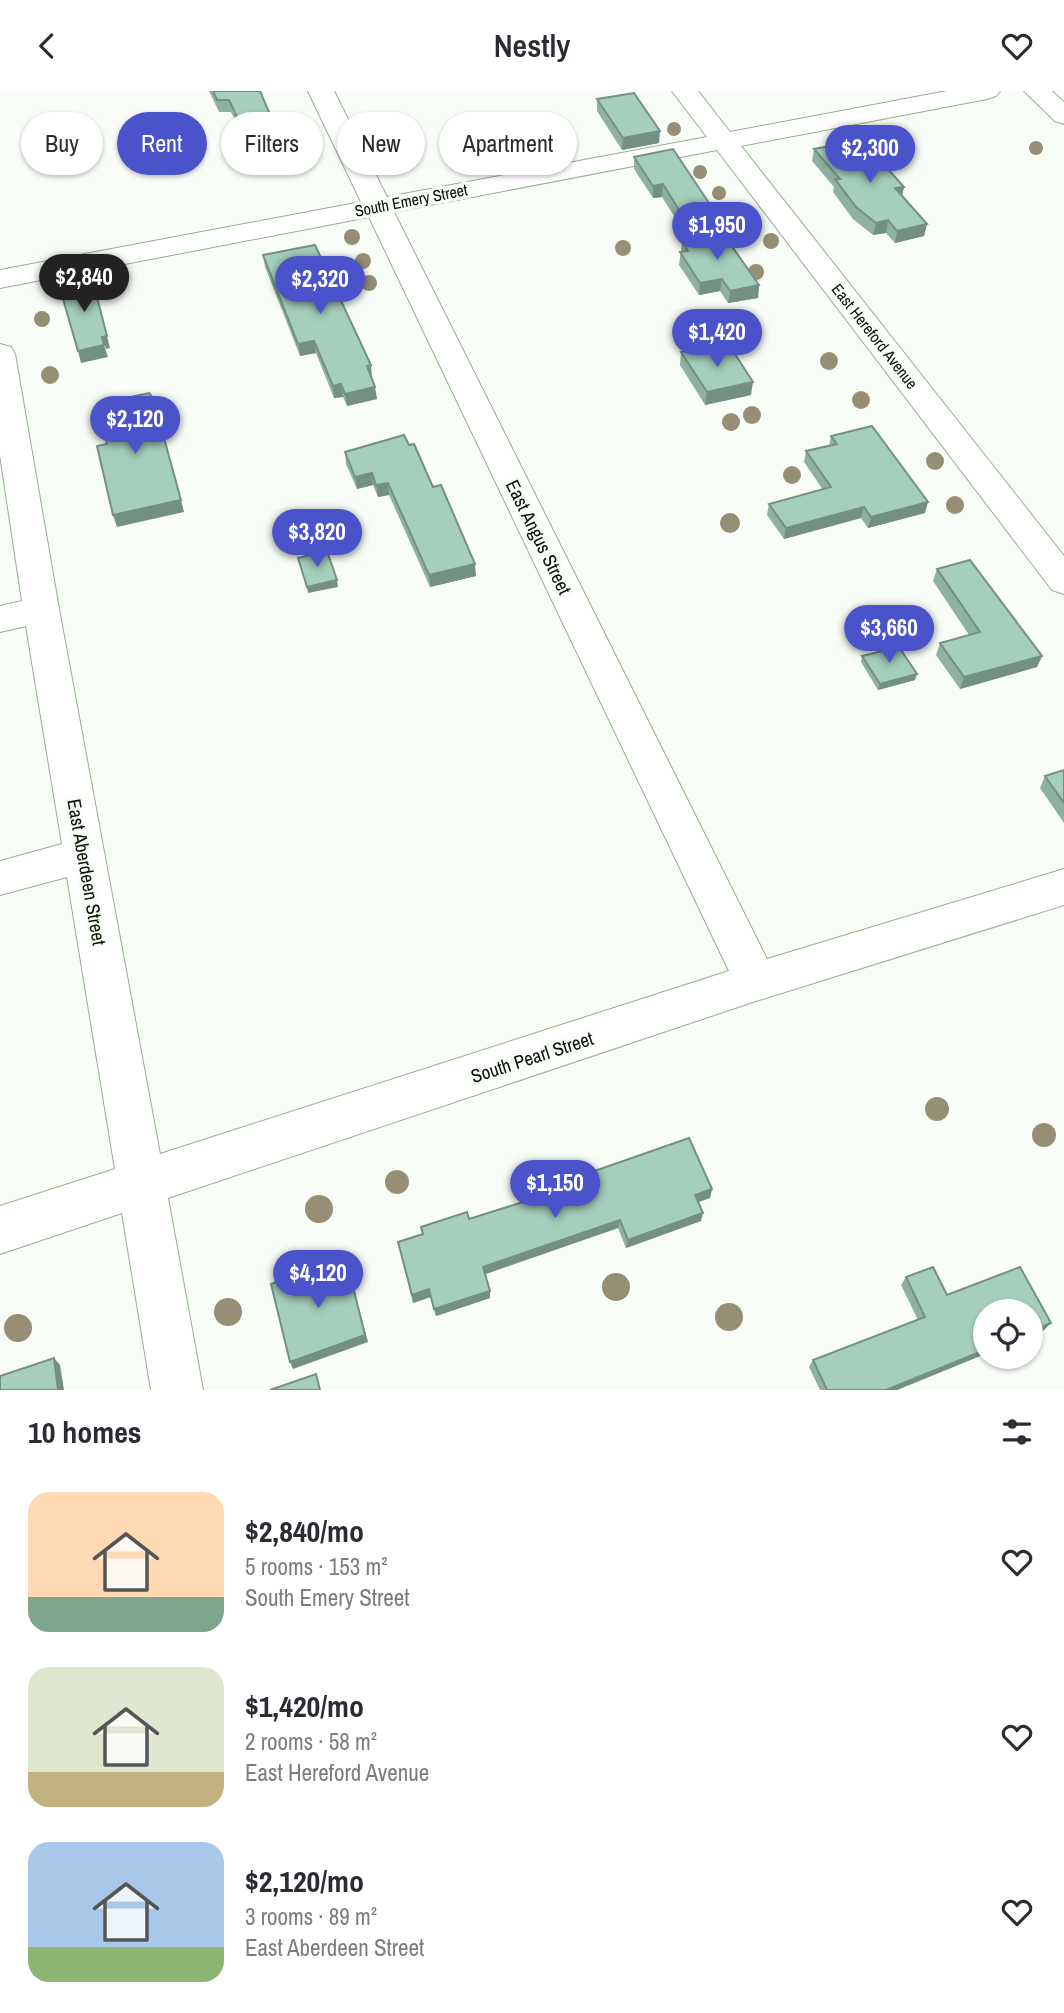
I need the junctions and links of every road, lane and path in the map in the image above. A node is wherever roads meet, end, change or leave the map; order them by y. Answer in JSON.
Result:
{"nodes":[{"id":1,"x":321,"y":91,"type":"edge"},
{"id":2,"x":685,"y":91,"type":"edge"},
{"id":3,"x":987,"y":91,"type":"edge"},
{"id":4,"x":1037,"y":91,"type":"edge"},
{"id":5,"x":1064,"y":116,"type":"edge"},
{"id":6,"x":724,"y":142,"type":"junction"},
{"id":7,"x":377,"y":207,"type":"junction"},
{"id":8,"x":0,"y":279,"type":"edge"},
{"id":9,"x":0,"y":354,"type":"edge"},
{"id":10,"x":1064,"y":581,"type":"edge"},
{"id":11,"x":41,"y":609,"type":"junction"},
{"id":12,"x":0,"y":619,"type":"edge"},
{"id":13,"x":84,"y":855,"type":"junction"},
{"id":14,"x":0,"y":878,"type":"edge"},
{"id":15,"x":1064,"y":887,"type":"edge"},
{"id":16,"x":757,"y":982,"type":"junction"},
{"id":17,"x":142,"y":1183,"type":"junction"},
{"id":18,"x":0,"y":1230,"type":"edge"},
{"id":19,"x":177,"y":1390,"type":"edge"}],
"edges":[{"from":1,"to":7,"type":"street","name":"East Angus Street"},
{"from":2,"to":6,"type":"street","name":"East Hereford Avenue"},
{"from":3,"to":6,"type":"street","name":"South Emery Street"},
{"from":4,"to":5,"type":"street"},
{"from":6,"to":7,"type":"street","name":"South Emery Street"},
{"from":6,"to":10,"type":"street","name":"East Hereford Avenue"},
{"from":7,"to":8,"type":"street","name":"South Emery Street"},
{"from":7,"to":16,"type":"street","name":"East Angus Street"},
{"from":9,"to":11,"type":"street","name":"East Aberdeen Street"},
{"from":11,"to":12,"type":"street"},
{"from":11,"to":13,"type":"street","name":"East Aberdeen Street"},
{"from":13,"to":14,"type":"street"},
{"from":13,"to":17,"type":"street","name":"East Aberdeen Street"},
{"from":15,"to":16,"type":"street","name":"South Pearl Street"},
{"from":16,"to":17,"type":"street","name":"South Pearl Street"},
{"from":17,"to":18,"type":"street","name":"South Pearl Street"},
{"from":17,"to":19,"type":"street","name":"East Aberdeen Street"}]}
